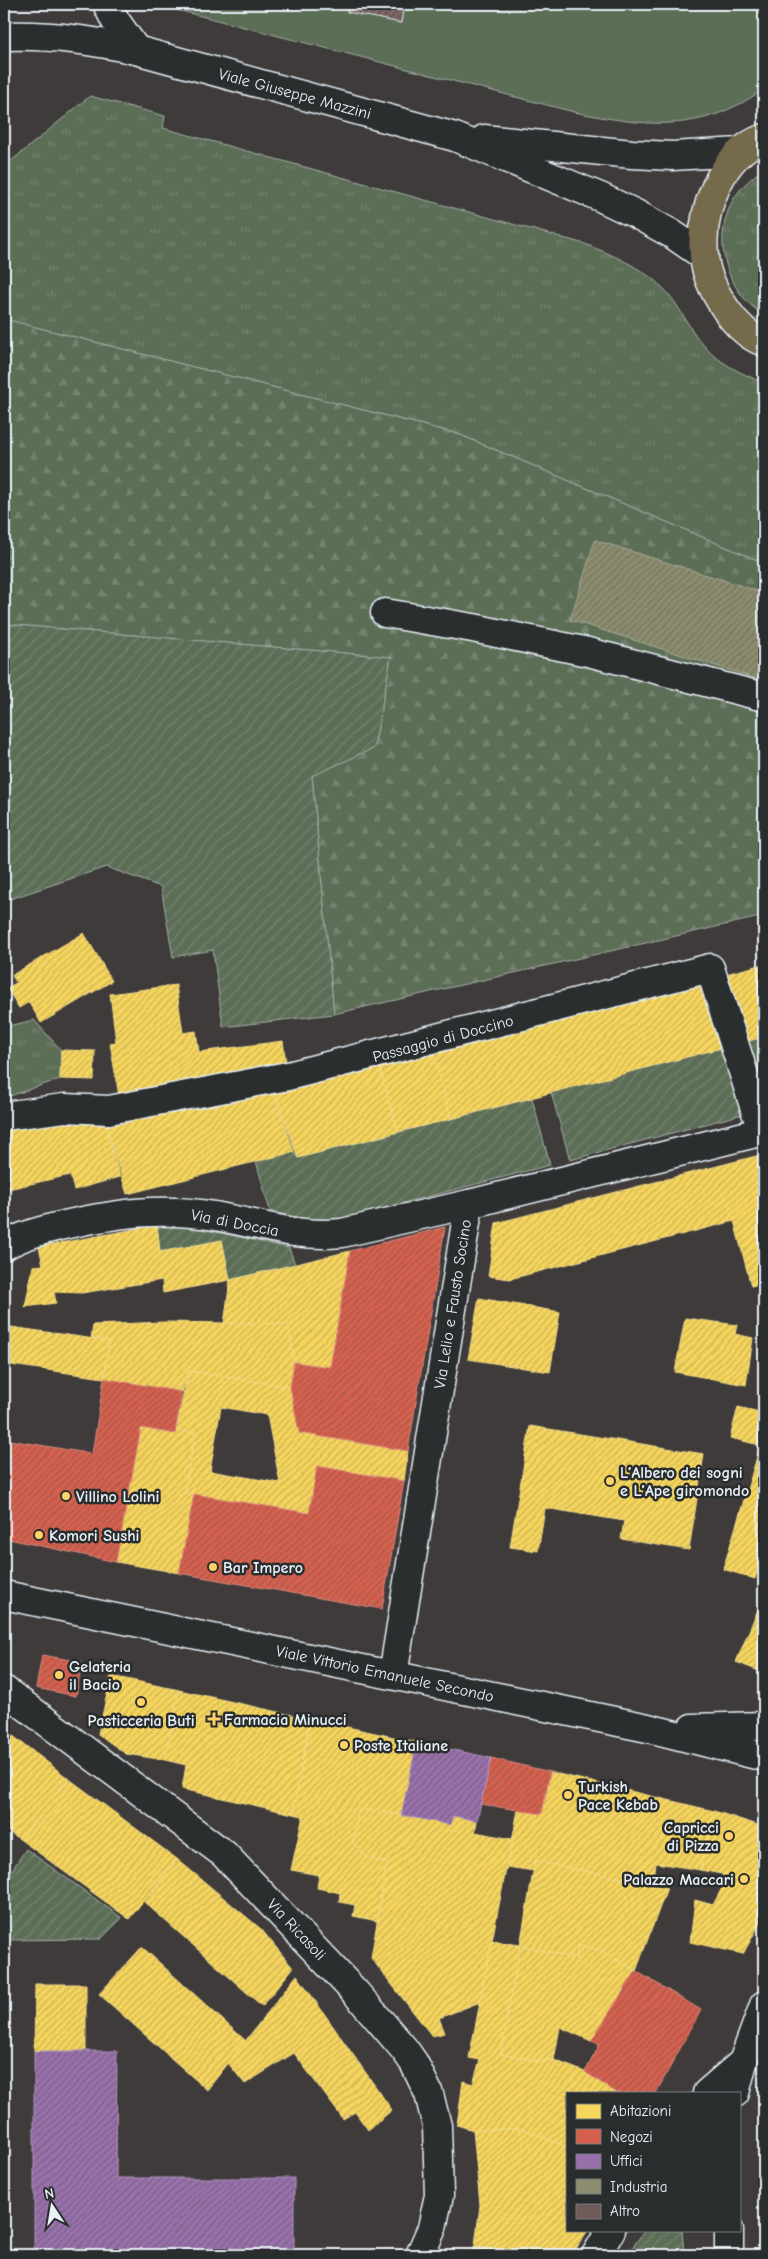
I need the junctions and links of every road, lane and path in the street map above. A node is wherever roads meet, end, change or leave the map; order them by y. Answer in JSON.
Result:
{"nodes":[{"id":1,"x":107,"y":4,"type":"edge"},
{"id":2,"x":4,"y":36,"type":"edge"},
{"id":3,"x":136,"y":50,"type":"junction"},
{"id":4,"x":454,"y":137,"type":"junction"},
{"id":5,"x":764,"y":138,"type":"edge"},
{"id":6,"x":740,"y":152,"type":"junction"},
{"id":7,"x":704,"y":256,"type":"junction"},
{"id":8,"x":764,"y":342,"type":"edge"},
{"id":9,"x":384,"y":612,"type":"dead end"},
{"id":10,"x":764,"y":698,"type":"edge"},
{"id":11,"x":4,"y":1116,"type":"edge"},
{"id":12,"x":763,"y":1131,"type":"edge"},
{"id":13,"x":469,"y":1204,"type":"junction"},
{"id":14,"x":4,"y":1246,"type":"edge"},
{"id":15,"x":4,"y":1595,"type":"edge"},
{"id":16,"x":393,"y":1675,"type":"junction"},
{"id":17,"x":4,"y":1690,"type":"edge"},
{"id":18,"x":764,"y":1726,"type":"edge"},
{"id":19,"x":648,"y":1728,"type":"junction"},
{"id":20,"x":764,"y":1757,"type":"edge"},
{"id":21,"x":764,"y":2005,"type":"edge"},
{"id":22,"x":743,"y":2062,"type":"junction"},
{"id":23,"x":708,"y":2092,"type":"edge"},
{"id":24,"x":735,"y":2092,"type":"edge"},
{"id":25,"x":610,"y":2232,"type":"edge"},
{"id":26,"x":729,"y":2232,"type":"edge"},
{"id":27,"x":420,"y":2255,"type":"edge"},
{"id":28,"x":596,"y":2255,"type":"edge"},
{"id":29,"x":729,"y":2255,"type":"edge"}],
"edges":[{"from":1,"to":3,"type":"street"},
{"from":2,"to":3,"type":"street","name":"Viale Giuseppe Mazzini"},
{"from":3,"to":4,"type":"street","name":"Viale Giuseppe Mazzini"},
{"from":4,"to":6,"type":"street","name":"Viale Giuseppe Mazzini"},
{"from":4,"to":7,"type":"street","name":"Viale Giuseppe Mazzini"},
{"from":5,"to":6,"type":"main road","name":"Viale Giuseppe Mazzini"},
{"from":6,"to":7,"type":"main road","name":"Viale Giuseppe Mazzini"},
{"from":7,"to":8,"type":"main road","name":"Viale Giuseppe Mazzini"},
{"from":9,"to":10,"type":"street"},
{"from":11,"to":12,"type":"street","name":"Passaggio di Doccino"},
{"from":12,"to":13,"type":"street","name":"Via Lelio e Fausto Socino"},
{"from":13,"to":14,"type":"street","name":"Via di Doccia"},
{"from":13,"to":16,"type":"street","name":"Via Lelio e Fausto Socino"},
{"from":15,"to":16,"type":"street","name":"Viale Vittorio Emanuele Secondo"},
{"from":16,"to":19,"type":"street","name":"Viale Vittorio Emanuele Secondo"},
{"from":17,"to":27,"type":"street","name":"Via Ricasoli"},
{"from":18,"to":19,"type":"street"},
{"from":19,"to":20,"type":"street","name":"Viale Vittorio Emanuele Secondo"},
{"from":21,"to":22,"type":"street"},
{"from":22,"to":23,"type":"street"},
{"from":22,"to":24,"type":"street"},
{"from":25,"to":28,"type":"street"},
{"from":26,"to":29,"type":"street"}]}
